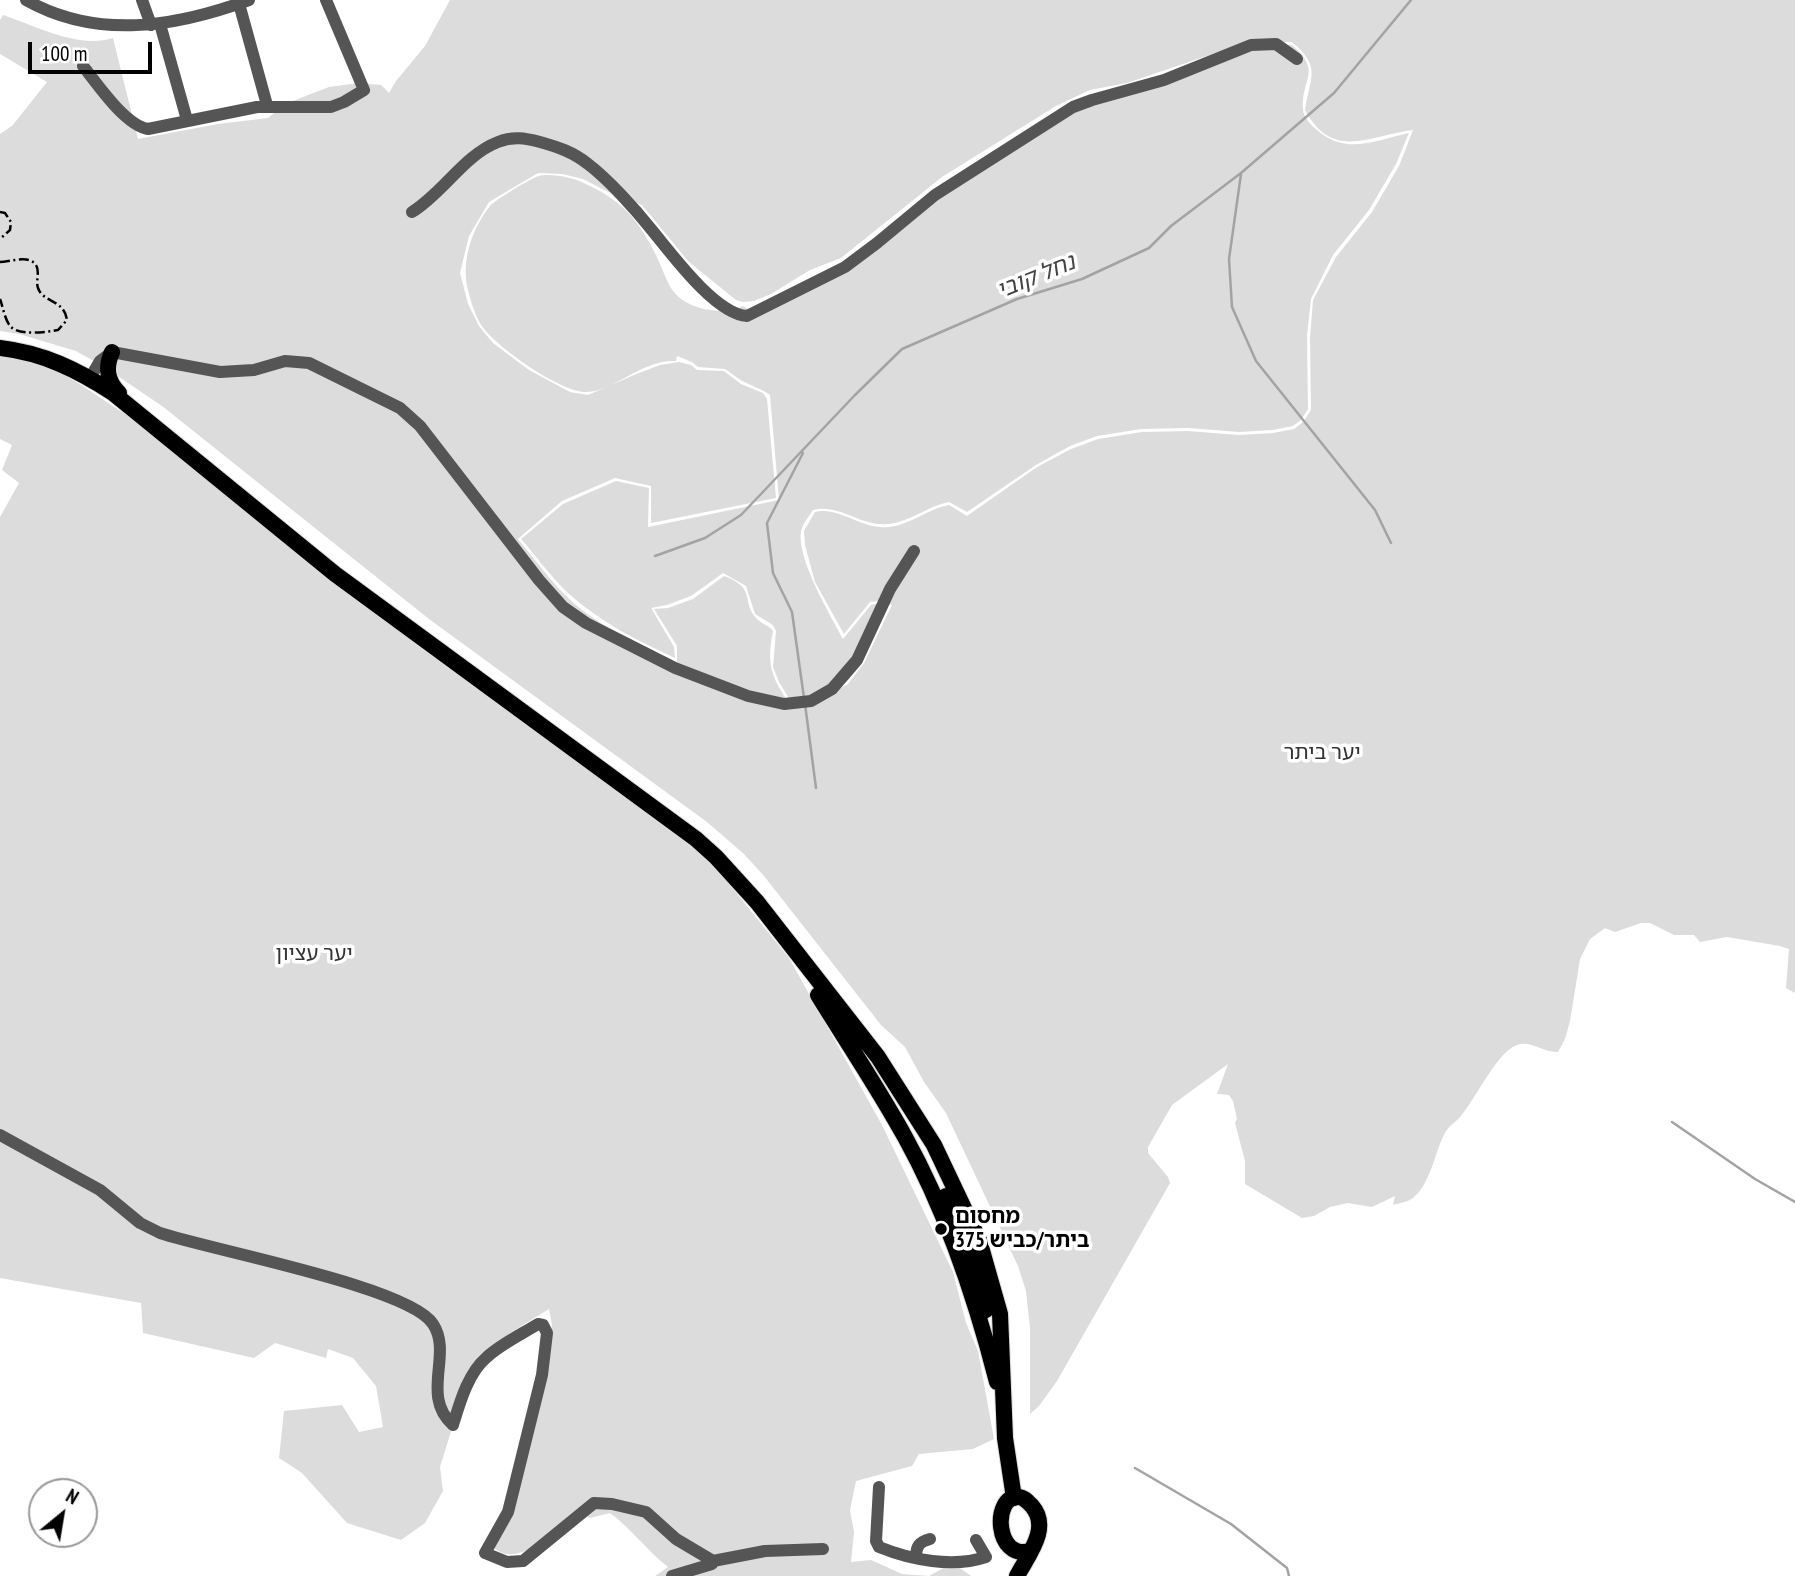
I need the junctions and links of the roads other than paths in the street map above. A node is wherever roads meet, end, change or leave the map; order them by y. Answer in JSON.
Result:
{"nodes":[{"id":1,"x":26,"y":0,"type":"edge"},
{"id":2,"x":142,"y":0,"type":"edge"},
{"id":3,"x":326,"y":0,"type":"edge"},
{"id":4,"x":242,"y":1,"type":"edge"},
{"id":5,"x":156,"y":25,"type":"junction"},
{"id":6,"x":1297,"y":59,"type":"dead end"},
{"id":7,"x":83,"y":66,"type":"dead end"},
{"id":8,"x":267,"y":106,"type":"junction"},
{"id":9,"x":187,"y":120,"type":"junction"},
{"id":10,"x":412,"y":212,"type":"dead end"},
{"id":11,"x":0,"y":348,"type":"edge"},
{"id":12,"x":112,"y":352,"type":"junction"},
{"id":13,"x":90,"y":378,"type":"junction"},
{"id":14,"x":135,"y":410,"type":"junction"},
{"id":15,"x":914,"y":551,"type":"dead end"},
{"id":16,"x":779,"y":930,"type":"junction"},
{"id":17,"x":0,"y":1135,"type":"edge"},
{"id":18,"x":1004,"y":1411,"type":"junction"},
{"id":19,"x":879,"y":1487,"type":"dead end"},
{"id":20,"x":1014,"y":1498,"type":"junction"},
{"id":21,"x":930,"y":1539,"type":"dead end"},
{"id":22,"x":976,"y":1540,"type":"dead end"},
{"id":23,"x":1010,"y":1548,"type":"junction"},
{"id":24,"x":823,"y":1549,"type":"dead end"},
{"id":25,"x":1030,"y":1551,"type":"junction"},
{"id":26,"x":916,"y":1558,"type":"junction"},
{"id":27,"x":713,"y":1562,"type":"junction"},
{"id":28,"x":672,"y":1576,"type":"edge"},
{"id":29,"x":1017,"y":1576,"type":"edge"}],
"edges":[{"from":1,"to":5,"type":"street"},
{"from":2,"to":5,"type":"street"},
{"from":3,"to":8,"type":"street"},
{"from":4,"to":5,"type":"street"},
{"from":4,"to":8,"type":"street"},
{"from":5,"to":9,"type":"street"},
{"from":6,"to":10,"type":"street"},
{"from":7,"to":9,"type":"street"},
{"from":8,"to":9,"type":"street"},
{"from":11,"to":13,"type":"main road"},
{"from":12,"to":13,"type":"street"},
{"from":12,"to":14,"type":"main road"},
{"from":12,"to":15,"type":"street"},
{"from":13,"to":14,"type":"main road"},
{"from":14,"to":16,"type":"main road"},
{"from":16,"to":18,"type":"main road"},
{"from":16,"to":18,"type":"main road"},
{"from":17,"to":27,"type":"street"},
{"from":18,"to":20,"type":"main road"},
{"from":19,"to":26,"type":"street"},
{"from":20,"to":23,"type":"main road"},
{"from":20,"to":25,"type":"main road"},
{"from":21,"to":26,"type":"street"},
{"from":22,"to":26,"type":"street"},
{"from":23,"to":25,"type":"main road"},
{"from":23,"to":29,"type":"main road"},
{"from":24,"to":27,"type":"street"},
{"from":25,"to":29,"type":"main road"},
{"from":27,"to":28,"type":"street"}]}
